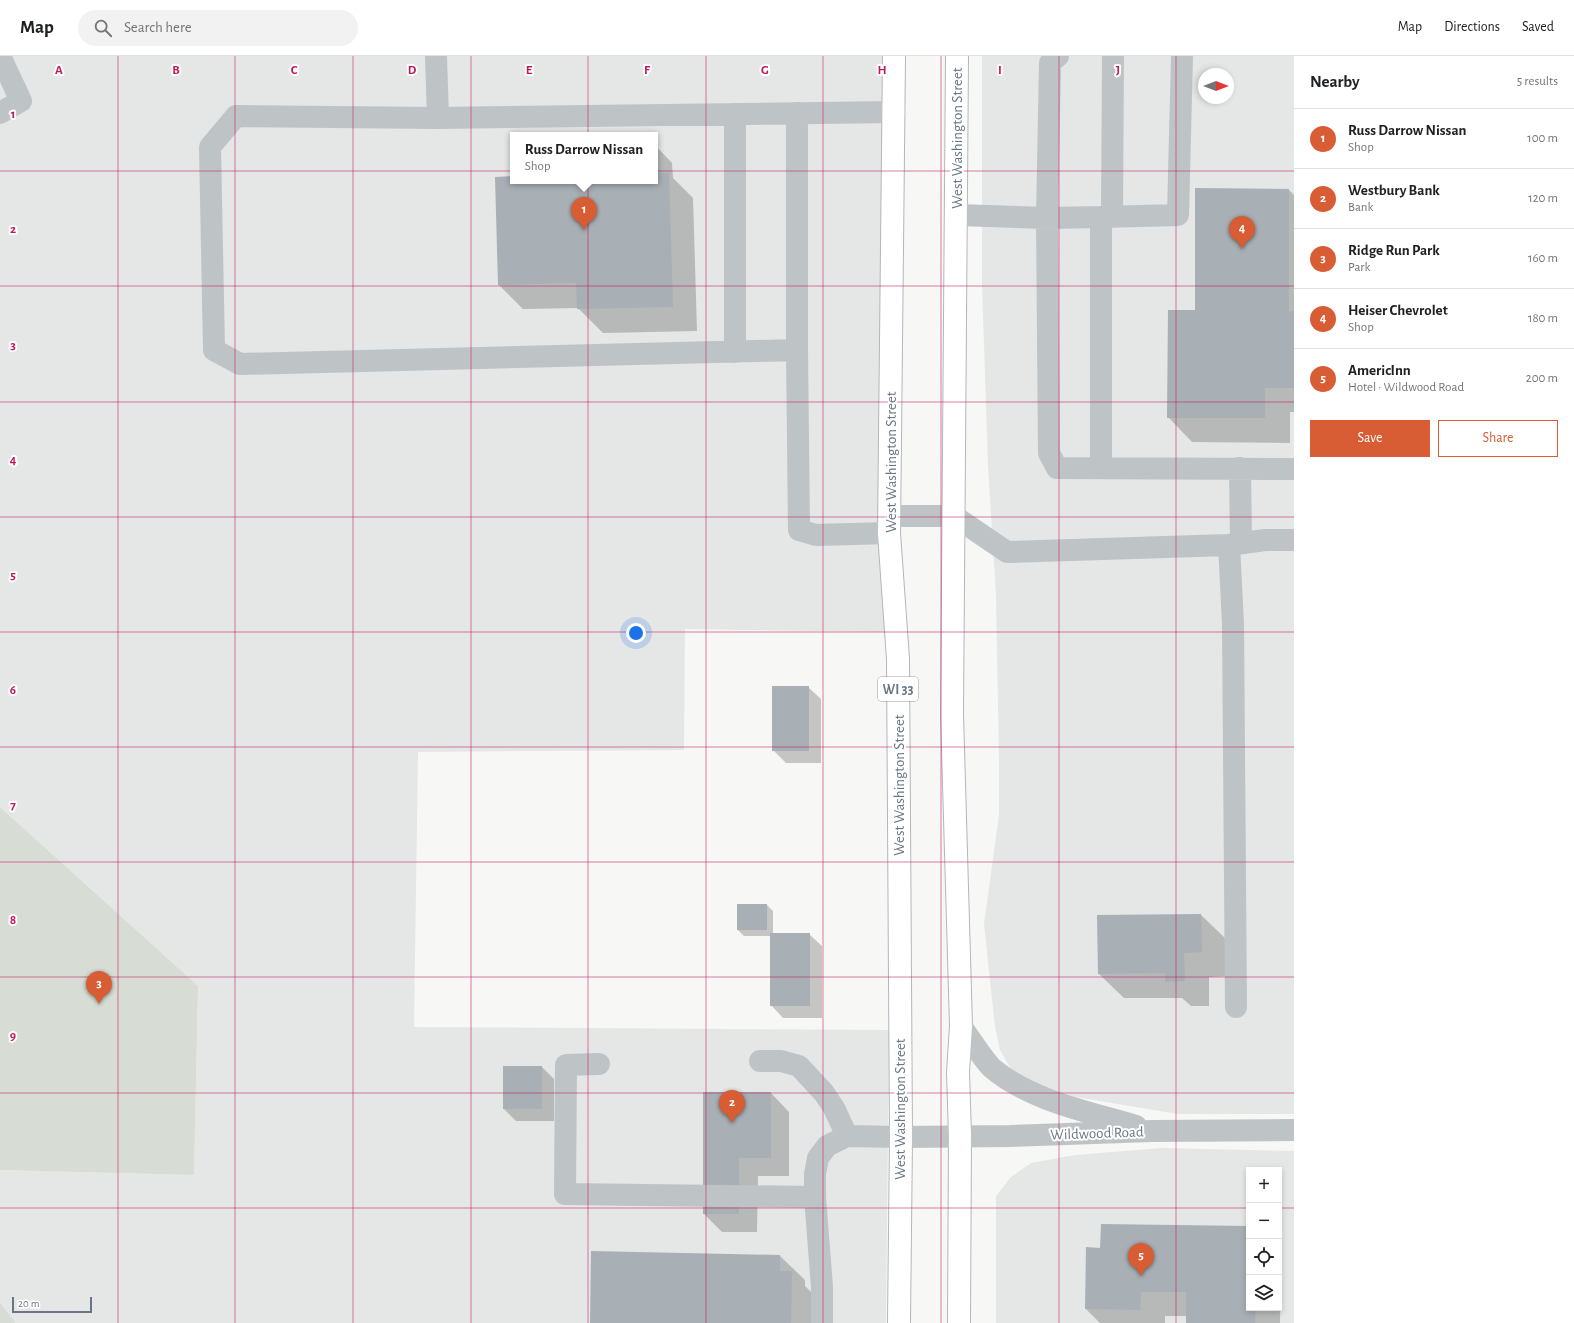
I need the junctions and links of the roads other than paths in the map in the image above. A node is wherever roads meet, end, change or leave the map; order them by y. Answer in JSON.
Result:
{"nodes":[{"id":1,"x":0,"y":56,"type":"edge"},
{"id":2,"x":436,"y":56,"type":"edge"},
{"id":3,"x":894,"y":56,"type":"edge"},
{"id":4,"x":957,"y":56,"type":"edge"},
{"id":5,"x":1058,"y":56,"type":"edge"},
{"id":6,"x":1113,"y":56,"type":"edge"},
{"id":7,"x":1182,"y":56,"type":"edge"},
{"id":8,"x":894,"y":112,"type":"junction"},
{"id":9,"x":0,"y":113,"type":"edge"},
{"id":10,"x":797,"y":113,"type":"junction"},
{"id":11,"x":735,"y":114,"type":"junction"},
{"id":12,"x":438,"y":118,"type":"junction"},
{"id":13,"x":957,"y":215,"type":"junction"},
{"id":14,"x":1106,"y":217,"type":"junction"},
{"id":15,"x":1047,"y":218,"type":"junction"},
{"id":16,"x":797,"y":350,"type":"junction"},
{"id":17,"x":735,"y":352,"type":"junction"},
{"id":18,"x":1101,"y":468,"type":"junction"},
{"id":19,"x":1240,"y":468,"type":"junction"},
{"id":20,"x":1294,"y":469,"type":"edge"},
{"id":21,"x":954,"y":516,"type":"junction"},
{"id":22,"x":890,"y":524,"type":"junction"},
{"id":23,"x":1294,"y":540,"type":"edge"},
{"id":24,"x":1234,"y":544,"type":"junction"},
{"id":25,"x":1236,"y":1007,"type":"dead end"},
{"id":26,"x":961,"y":1026,"type":"junction"},
{"id":27,"x":760,"y":1061,"type":"dead end"},
{"id":28,"x":599,"y":1064,"type":"dead end"},
{"id":29,"x":1294,"y":1130,"type":"edge"},
{"id":30,"x":1152,"y":1131,"type":"junction"},
{"id":31,"x":847,"y":1136,"type":"junction"},
{"id":32,"x":960,"y":1136,"type":"junction"},
{"id":33,"x":901,"y":1137,"type":"junction"},
{"id":34,"x":815,"y":1197,"type":"junction"},
{"id":35,"x":822,"y":1323,"type":"edge"},
{"id":36,"x":899,"y":1323,"type":"edge"},
{"id":37,"x":959,"y":1323,"type":"edge"}],
"edges":[{"from":1,"to":9,"type":"street"},
{"from":2,"to":12,"type":"street"},
{"from":3,"to":8,"type":"main road","name":"West Washington Street","number":"WI 33"},
{"from":4,"to":13,"type":"main road","name":"West Washington Street"},
{"from":5,"to":15,"type":"street"},
{"from":6,"to":14,"type":"street"},
{"from":7,"to":14,"type":"street"},
{"from":8,"to":10,"type":"street"},
{"from":8,"to":22,"type":"main road","name":"West Washington Street","number":"WI 33"},
{"from":10,"to":11,"type":"street"},
{"from":10,"to":16,"type":"street"},
{"from":11,"to":12,"type":"street"},
{"from":11,"to":17,"type":"street"},
{"from":12,"to":17,"type":"street"},
{"from":13,"to":15,"type":"street"},
{"from":13,"to":21,"type":"main road","name":"West Washington Street"},
{"from":14,"to":15,"type":"street"},
{"from":14,"to":18,"type":"street"},
{"from":15,"to":18,"type":"street"},
{"from":16,"to":17,"type":"street"},
{"from":16,"to":22,"type":"street"},
{"from":18,"to":19,"type":"street"},
{"from":19,"to":20,"type":"street"},
{"from":19,"to":24,"type":"street"},
{"from":21,"to":22,"type":"street"},
{"from":21,"to":24,"type":"street"},
{"from":21,"to":26,"type":"main road","name":"West Washington Street"},
{"from":22,"to":33,"type":"main road","name":"West Washington Street","number":"WI 33"},
{"from":23,"to":24,"type":"street"},
{"from":24,"to":25,"type":"street"},
{"from":26,"to":30,"type":"street"},
{"from":26,"to":32,"type":"main road","name":"West Washington Street"},
{"from":27,"to":31,"type":"street"},
{"from":28,"to":34,"type":"street"},
{"from":29,"to":30,"type":"street","name":"Wildwood Road"},
{"from":30,"to":32,"type":"street","name":"Wildwood Road"},
{"from":31,"to":33,"type":"street","name":"Wildwood Road"},
{"from":31,"to":34,"type":"street"},
{"from":32,"to":33,"type":"street","name":"Wildwood Road"},
{"from":32,"to":37,"type":"main road","name":"West Washington Street"},
{"from":33,"to":36,"type":"main road","name":"West Washington Street","number":"WI 33"},
{"from":34,"to":35,"type":"street"}]}
